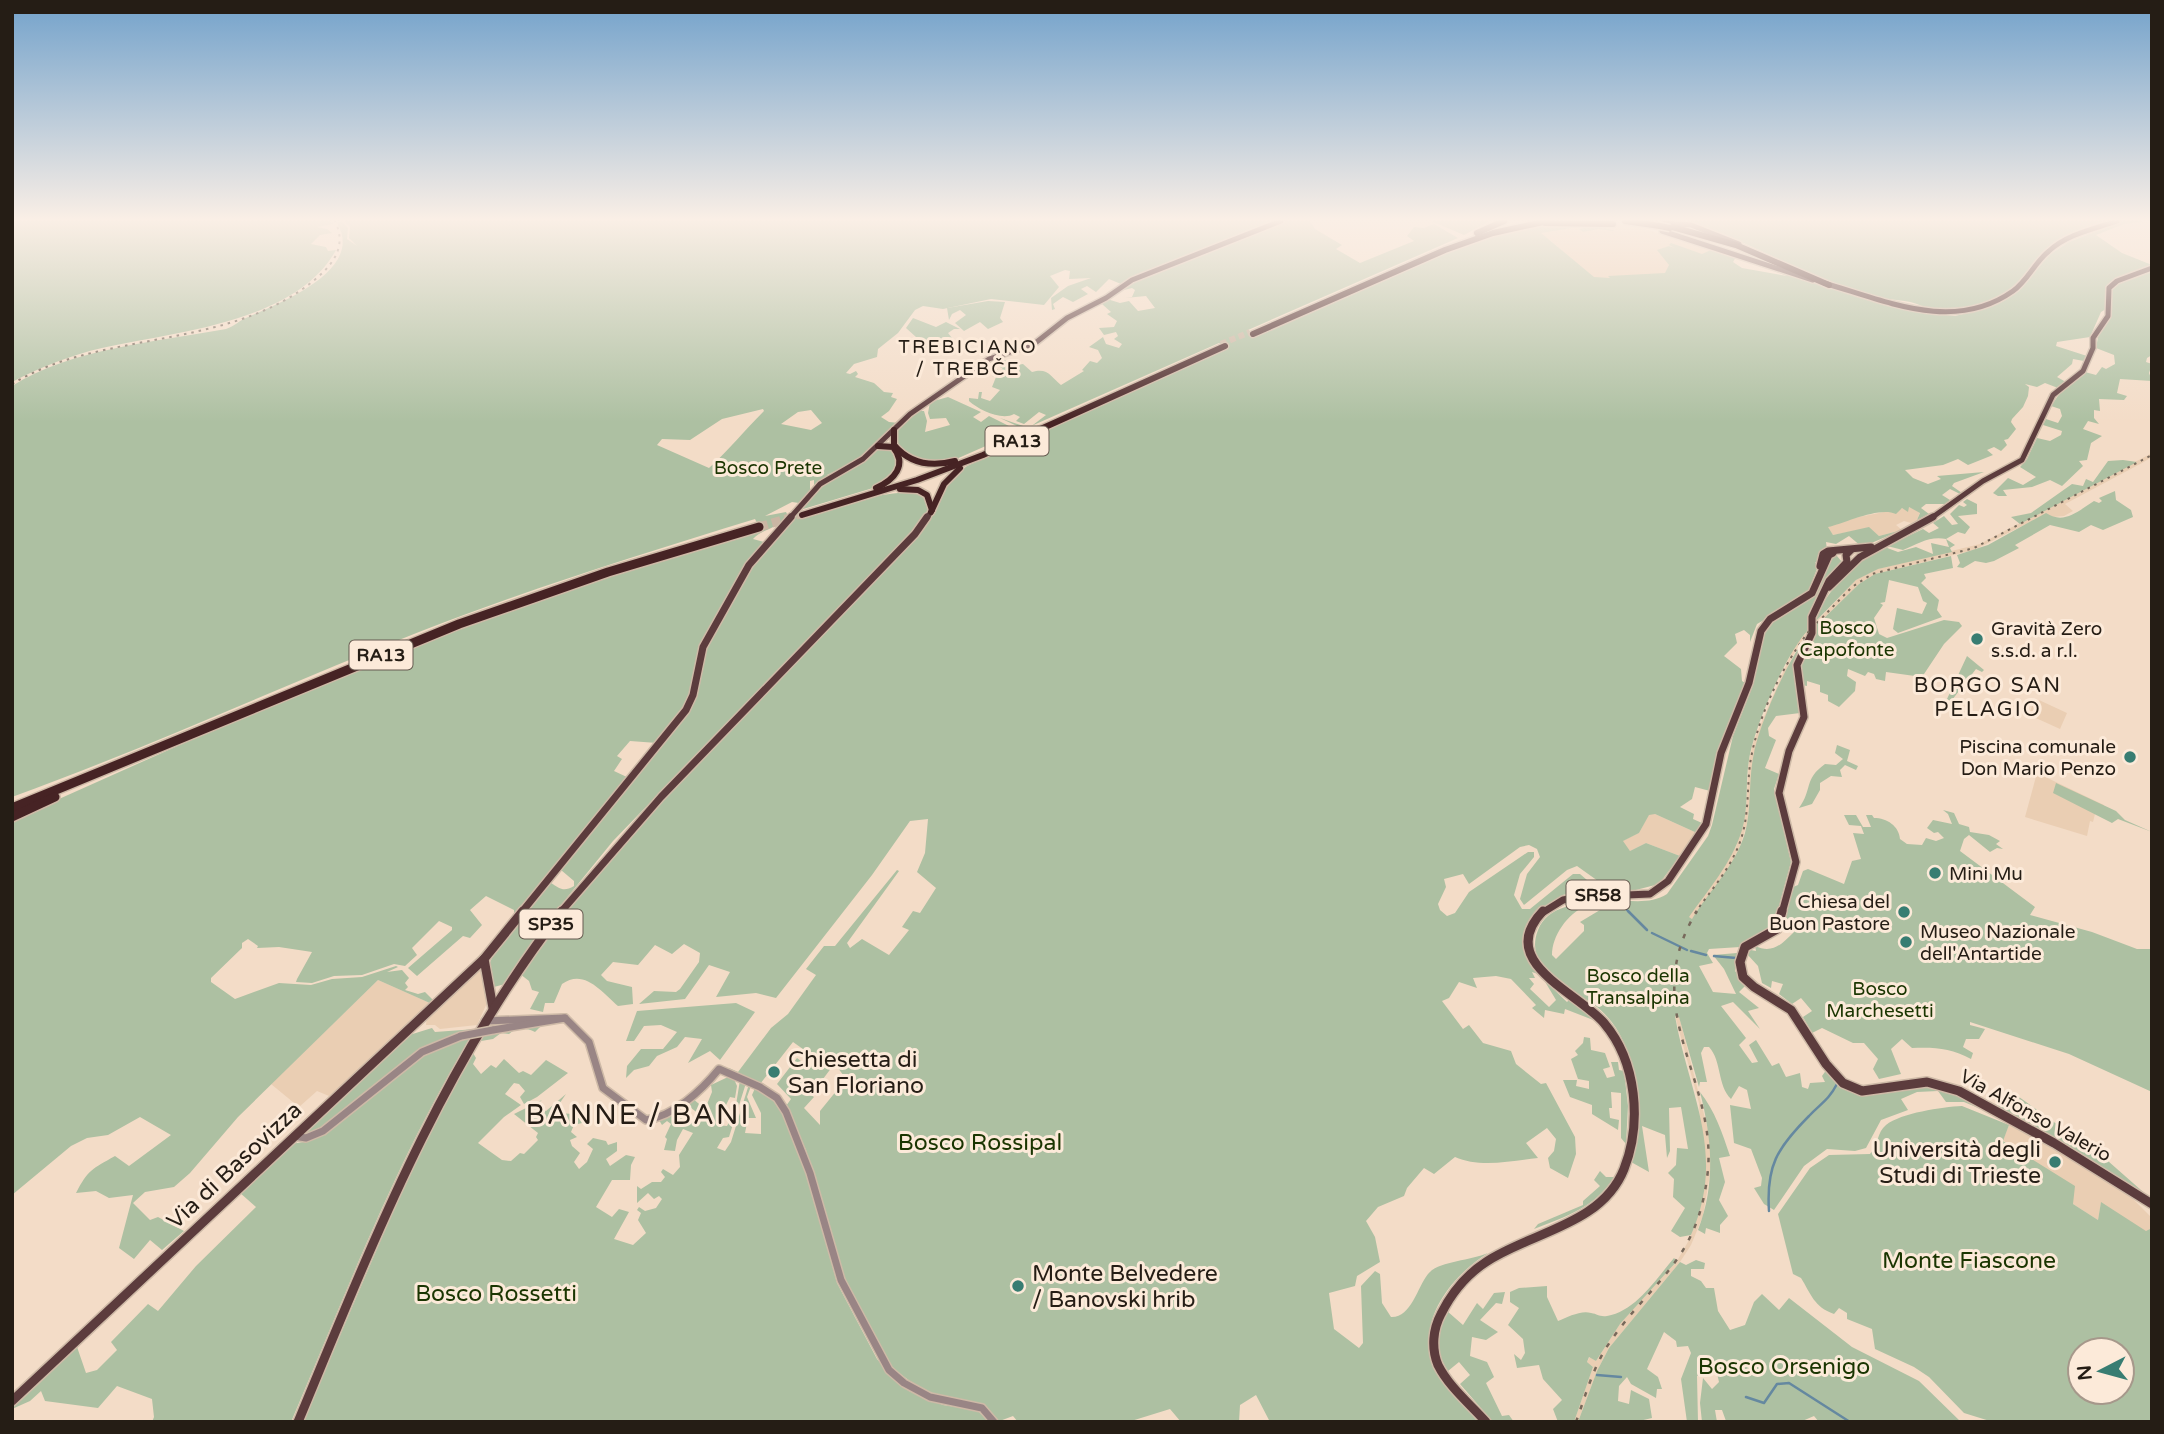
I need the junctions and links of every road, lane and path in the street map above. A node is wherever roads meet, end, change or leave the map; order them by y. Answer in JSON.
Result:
{"nodes":[{"id":1,"x":1119,"y":288,"type":"edge"},
{"id":2,"x":1354,"y":288,"type":"edge"},
{"id":3,"x":1839,"y":288,"type":"edge"},
{"id":4,"x":2016,"y":288,"type":"edge"},
{"id":5,"x":2109,"y":288,"type":"edge"},
{"id":6,"x":1251,"y":333,"type":"tunnel mouth"},
{"id":7,"x":1034,"y":429,"type":"junction"},
{"id":8,"x":894,"y":430,"type":"joint"},
{"id":9,"x":1023,"y":438,"type":"junction"},
{"id":10,"x":888,"y":444,"type":"junction"},
{"id":11,"x":840,"y":502,"type":"junction"},
{"id":12,"x":931,"y":512,"type":"junction"},
{"id":13,"x":801,"y":513,"type":"tunnel mouth"},
{"id":14,"x":1879,"y":545,"type":"junction"},
{"id":15,"x":1834,"y":552,"type":"junction"},
{"id":16,"x":1849,"y":554,"type":"junction"},
{"id":17,"x":1860,"y":557,"type":"junction"},
{"id":18,"x":1850,"y":566,"type":"junction"},
{"id":19,"x":1840,"y":568,"type":"junction"},
{"id":20,"x":1826,"y":590,"type":"junction"},
{"id":21,"x":153,"y":751,"type":"junction"},
{"id":22,"x":12,"y":805,"type":"edge"},
{"id":23,"x":12,"y":817,"type":"edge"},
{"id":24,"x":484,"y":959,"type":"junction"},
{"id":25,"x":493,"y":1008,"type":"junction"},
{"id":26,"x":565,"y":1017,"type":"junction"},
{"id":27,"x":485,"y":1021,"type":"junction"},
{"id":28,"x":294,"y":1136,"type":"junction"},
{"id":29,"x":2152,"y":1204,"type":"edge"},
{"id":30,"x":12,"y":1401,"type":"edge"},
{"id":31,"x":298,"y":1422,"type":"edge"},
{"id":32,"x":994,"y":1422,"type":"edge"},
{"id":33,"x":1486,"y":1422,"type":"edge"}],
"edges":[{"from":1,"to":8,"type":"main road"},
{"from":2,"to":6,"type":"highway"},
{"from":3,"to":4,"type":"main road"},
{"from":5,"to":14,"type":"main road"},
{"from":7,"to":9,"type":"highway","number":"RA13"},
{"from":7,"to":10,"type":"highway"},
{"from":7,"to":11,"type":"highway","number":"RA13"},
{"from":8,"to":10,"type":"highway"},
{"from":9,"to":11,"type":"highway","number":"RA13"},
{"from":9,"to":12,"type":"highway"},
{"from":10,"to":11,"type":"highway"},
{"from":10,"to":24,"type":"main road","name":"Via di Basovizza"},
{"from":11,"to":12,"type":"highway"},
{"from":11,"to":13,"type":"highway","number":"RA13"},
{"from":12,"to":25,"type":"main road","number":"SP35"},
{"from":14,"to":16,"type":"main road"},
{"from":14,"to":17,"type":"main road","name":"Via Alfonso Valerio"},
{"from":15,"to":16,"type":"main road"},
{"from":15,"to":19,"type":"main road"},
{"from":15,"to":33,"type":"main road","number":"SR58"},
{"from":16,"to":17,"type":"main road"},
{"from":16,"to":18,"type":"main road"},
{"from":16,"to":19,"type":"main road","name":"Via Alfonso Valerio"},
{"from":17,"to":18,"type":"main road","name":"Via Alfonso Valerio"},
{"from":18,"to":20,"type":"main road","name":"Via Alfonso Valerio"},
{"from":19,"to":20,"type":"main road","name":"Via Alfonso Valerio"},
{"from":20,"to":29,"type":"main road","name":"Via Alfonso Valerio"},
{"from":21,"to":22,"type":"highway","number":"RA13"},
{"from":21,"to":22,"type":"highway","number":"RA13"},
{"from":21,"to":23,"type":"highway"},
{"from":24,"to":25,"type":"main road"},
{"from":24,"to":28,"type":"main road","name":"Via di Basovizza"},
{"from":25,"to":27,"type":"main road","number":"SP35"},
{"from":26,"to":27,"type":"street"},
{"from":26,"to":28,"type":"street","bridge":true},
{"from":26,"to":32,"type":"street"},
{"from":27,"to":31,"type":"main road","number":"SP35"},
{"from":28,"to":30,"type":"main road","name":"Via di Basovizza"}]}
